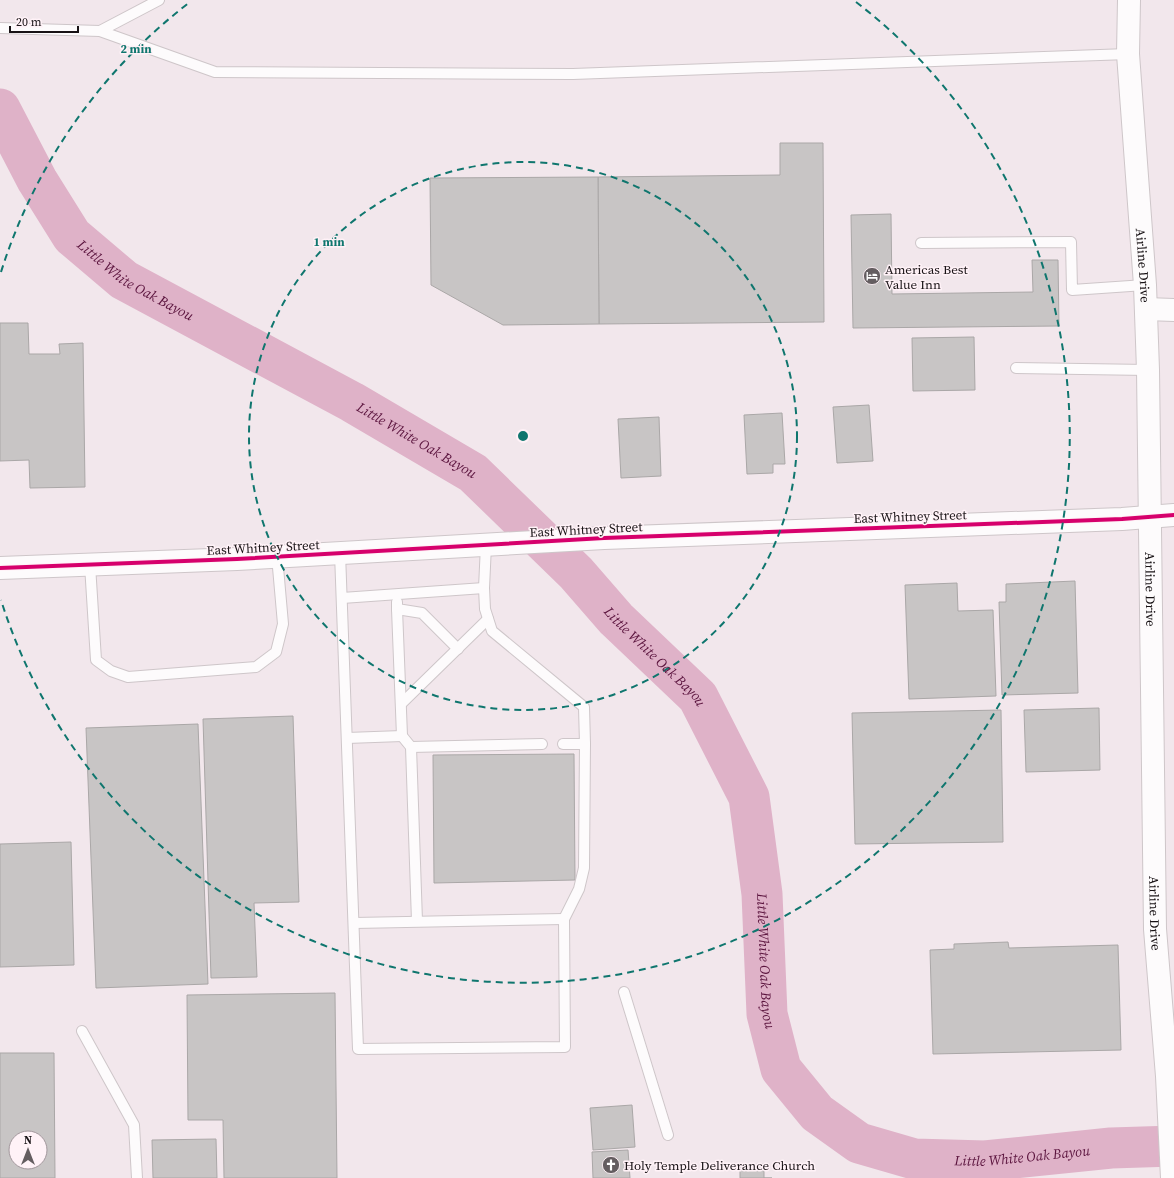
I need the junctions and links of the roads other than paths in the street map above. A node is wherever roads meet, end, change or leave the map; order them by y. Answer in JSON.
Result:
{"nodes":[{"id":1,"x":159,"y":0,"type":"edge"},
{"id":2,"x":1129,"y":0,"type":"edge"},
{"id":3,"x":0,"y":28,"type":"edge"},
{"id":4,"x":100,"y":31,"type":"junction"},
{"id":5,"x":1128,"y":54,"type":"junction"},
{"id":6,"x":921,"y":243,"type":"dead end"},
{"id":7,"x":1145,"y":285,"type":"junction"},
{"id":8,"x":1146,"y":309,"type":"junction"},
{"id":9,"x":1174,"y":310,"type":"edge"},
{"id":10,"x":1016,"y":368,"type":"dead end"},
{"id":11,"x":1148,"y":370,"type":"junction"},
{"id":12,"x":1174,"y":515,"type":"edge"},
{"id":13,"x":1150,"y":517,"type":"junction"},
{"id":14,"x":478,"y":545,"type":"junction"},
{"id":15,"x":340,"y":553,"type":"junction"},
{"id":16,"x":276,"y":556,"type":"junction"},
{"id":17,"x":90,"y":565,"type":"junction"},
{"id":18,"x":0,"y":568,"type":"edge"},
{"id":19,"x":484,"y":588,"type":"junction"},
{"id":20,"x":396,"y":595,"type":"junction"},
{"id":21,"x":342,"y":598,"type":"junction"},
{"id":22,"x":397,"y":609,"type":"junction"},
{"id":23,"x":488,"y":619,"type":"junction"},
{"id":24,"x":458,"y":648,"type":"junction"},
{"id":25,"x":401,"y":704,"type":"junction"},
{"id":26,"x":402,"y":736,"type":"junction"},
{"id":27,"x":347,"y":738,"type":"junction"},
{"id":28,"x":542,"y":744,"type":"dead end"},
{"id":29,"x":563,"y":744,"type":"dead end"},
{"id":30,"x":585,"y":744,"type":"junction"},
{"id":31,"x":411,"y":748,"type":"junction"},
{"id":32,"x":564,"y":919,"type":"junction"},
{"id":33,"x":417,"y":921,"type":"junction"},
{"id":34,"x":354,"y":923,"type":"junction"},
{"id":35,"x":1164,"y":928,"type":"edge"},
{"id":36,"x":624,"y":992,"type":"dead end"},
{"id":37,"x":82,"y":1031,"type":"dead end"},
{"id":38,"x":668,"y":1135,"type":"dead end"},
{"id":39,"x":137,"y":1178,"type":"edge"},
{"id":40,"x":1172,"y":1178,"type":"edge"}],
"edges":[{"from":1,"to":4,"type":"lane"},
{"from":2,"to":5,"type":"main road","name":"Airline Drive"},
{"from":3,"to":4,"type":"lane"},
{"from":4,"to":5,"type":"lane"},
{"from":5,"to":7,"type":"main road","name":"Airline Drive"},
{"from":6,"to":7,"type":"lane"},
{"from":7,"to":8,"type":"main road","name":"Airline Drive"},
{"from":8,"to":9,"type":"main road"},
{"from":8,"to":11,"type":"main road","name":"Airline Drive"},
{"from":10,"to":11,"type":"lane"},
{"from":11,"to":13,"type":"main road","name":"Airline Drive"},
{"from":12,"to":13,"type":"main road","name":"East Whitney Street"},
{"from":13,"to":14,"type":"main road","name":"East Whitney Street"},
{"from":13,"to":35,"type":"main road","name":"Airline Drive"},
{"from":14,"to":15,"type":"main road","name":"East Whitney Street"},
{"from":14,"to":19,"type":"lane"},
{"from":15,"to":16,"type":"main road","name":"East Whitney Street"},
{"from":15,"to":21,"type":"lane"},
{"from":16,"to":17,"type":"main road","name":"East Whitney Street"},
{"from":16,"to":17,"type":"lane"},
{"from":17,"to":18,"type":"main road","name":"East Whitney Street"},
{"from":19,"to":20,"type":"lane"},
{"from":19,"to":23,"type":"lane"},
{"from":20,"to":21,"type":"lane"},
{"from":20,"to":22,"type":"lane"},
{"from":21,"to":27,"type":"lane"},
{"from":22,"to":24,"type":"lane"},
{"from":22,"to":25,"type":"lane"},
{"from":23,"to":24,"type":"lane"},
{"from":23,"to":30,"type":"lane"},
{"from":24,"to":25,"type":"lane"},
{"from":25,"to":26,"type":"lane"},
{"from":26,"to":27,"type":"lane"},
{"from":26,"to":31,"type":"lane"},
{"from":27,"to":34,"type":"lane"},
{"from":28,"to":31,"type":"lane"},
{"from":29,"to":30,"type":"lane"},
{"from":30,"to":32,"type":"lane"},
{"from":31,"to":33,"type":"lane"},
{"from":32,"to":33,"type":"lane"},
{"from":32,"to":34,"type":"lane"},
{"from":33,"to":34,"type":"lane"},
{"from":35,"to":40,"type":"main road","name":"Airline Drive"},
{"from":36,"to":38,"type":"lane"},
{"from":37,"to":39,"type":"lane"}]}
